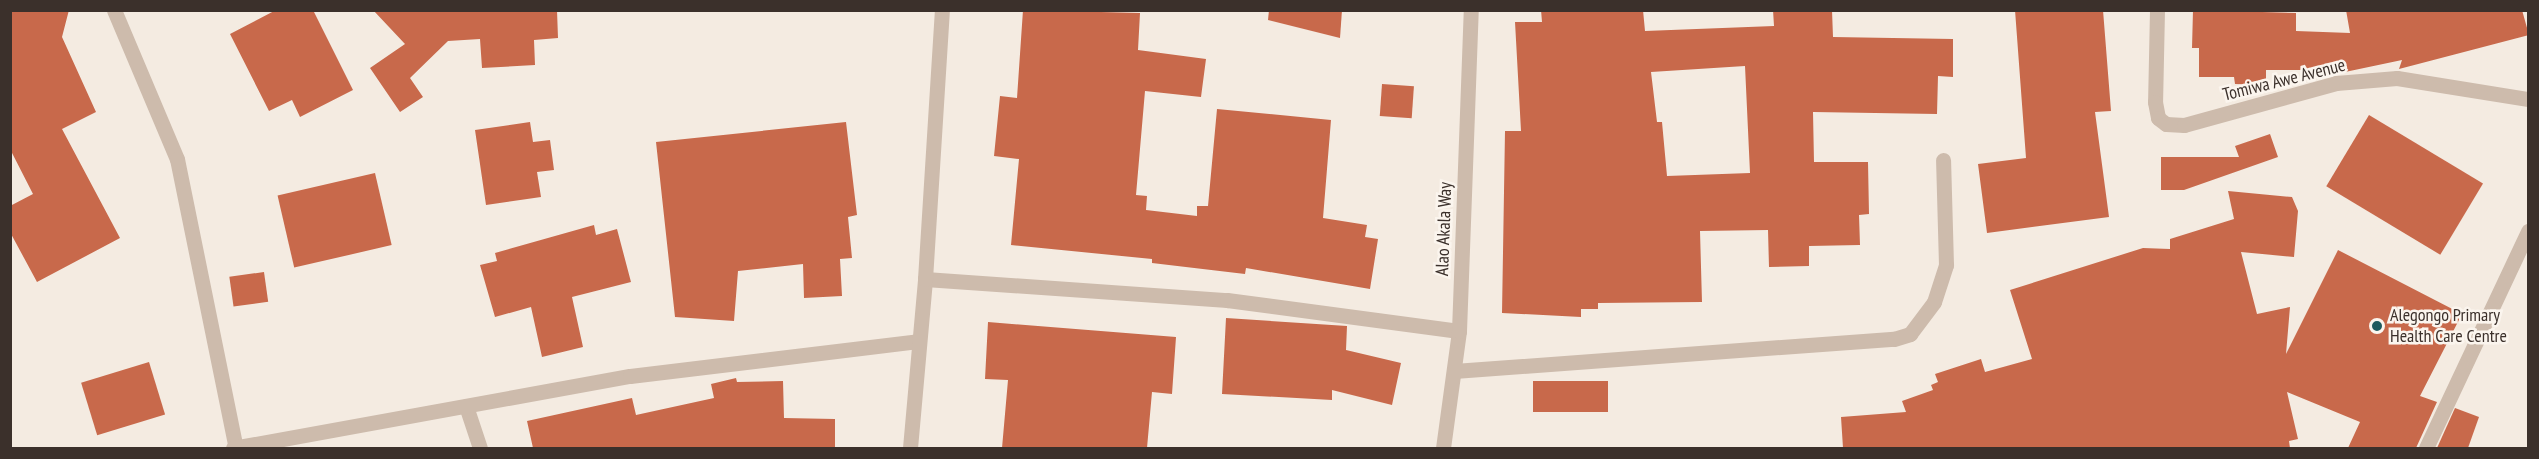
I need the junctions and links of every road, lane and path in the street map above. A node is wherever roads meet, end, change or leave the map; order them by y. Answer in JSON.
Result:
{"nodes":[{"id":1,"x":114,"y":10,"type":"edge"},
{"id":2,"x":942,"y":10,"type":"edge"},
{"id":3,"x":1471,"y":10,"type":"edge"},
{"id":4,"x":2157,"y":10,"type":"edge"},
{"id":5,"x":2529,"y":99,"type":"edge"},
{"id":6,"x":1943,"y":160,"type":"dead end"},
{"id":7,"x":2529,"y":231,"type":"edge"},
{"id":8,"x":925,"y":279,"type":"junction"},
{"id":9,"x":1460,"y":331,"type":"junction"},
{"id":10,"x":918,"y":341,"type":"junction"},
{"id":11,"x":1454,"y":371,"type":"junction"},
{"id":12,"x":466,"y":406,"type":"junction"},
{"id":13,"x":235,"y":448,"type":"edge"},
{"id":14,"x":480,"y":448,"type":"edge"},
{"id":15,"x":910,"y":448,"type":"edge"},
{"id":16,"x":1443,"y":448,"type":"edge"},
{"id":17,"x":2426,"y":448,"type":"edge"}],
"edges":[{"from":1,"to":13,"type":"street"},
{"from":2,"to":8,"type":"street"},
{"from":3,"to":9,"type":"street","name":"Alao Akala Way"},
{"from":4,"to":5,"type":"street","name":"Tomiwa Awe Avenue"},
{"from":6,"to":11,"type":"street"},
{"from":7,"to":17,"type":"street"},
{"from":8,"to":9,"type":"street"},
{"from":8,"to":10,"type":"street"},
{"from":9,"to":11,"type":"street","name":"Alao Akala Way"},
{"from":10,"to":12,"type":"street"},
{"from":10,"to":15,"type":"street"},
{"from":11,"to":16,"type":"street","name":"Alao Akala Way"},
{"from":12,"to":13,"type":"street"},
{"from":12,"to":14,"type":"street"}]}
